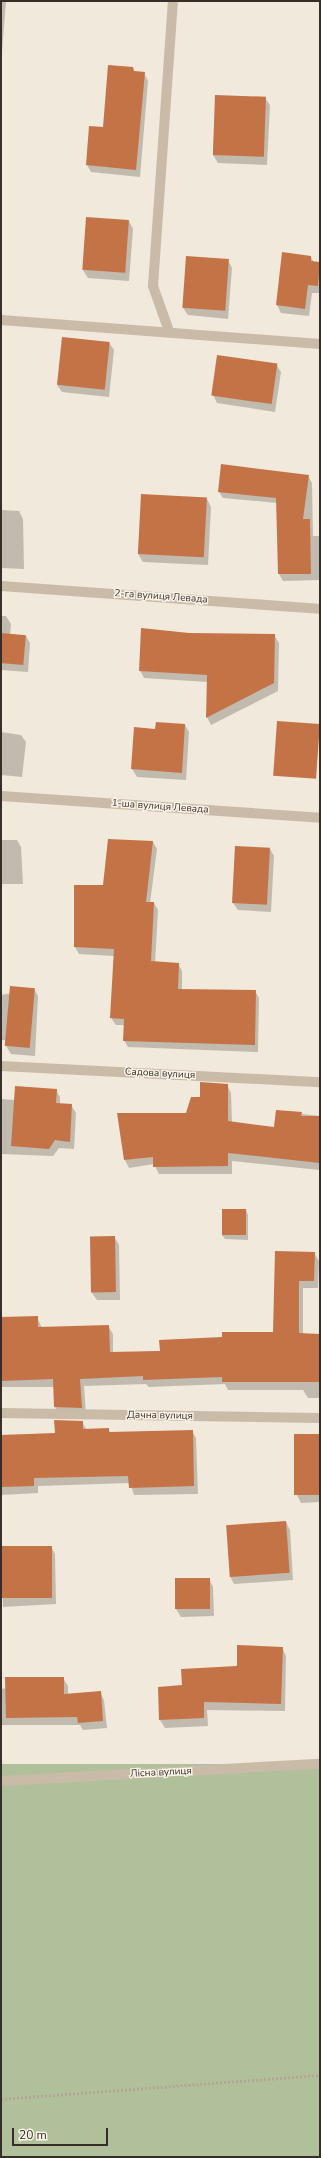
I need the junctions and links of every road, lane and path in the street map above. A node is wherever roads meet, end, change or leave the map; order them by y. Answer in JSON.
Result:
{"nodes":[{"id":1,"x":173,"y":1,"type":"edge"},
{"id":2,"x":1,"y":320,"type":"edge"},
{"id":3,"x":169,"y":331,"type":"junction"},
{"id":4,"x":320,"y":344,"type":"edge"},
{"id":5,"x":1,"y":586,"type":"edge"},
{"id":6,"x":320,"y":609,"type":"edge"},
{"id":7,"x":1,"y":796,"type":"edge"},
{"id":8,"x":320,"y":818,"type":"edge"},
{"id":9,"x":1,"y":1066,"type":"edge"},
{"id":10,"x":320,"y":1082,"type":"edge"},
{"id":11,"x":1,"y":1413,"type":"edge"},
{"id":12,"x":320,"y":1418,"type":"edge"},
{"id":13,"x":320,"y":1764,"type":"edge"},
{"id":14,"x":1,"y":1782,"type":"edge"},
{"id":15,"x":320,"y":2075,"type":"edge"},
{"id":16,"x":1,"y":2099,"type":"edge"}],
"edges":[{"from":1,"to":3,"type":"street"},
{"from":2,"to":3,"type":"street"},
{"from":3,"to":4,"type":"street"},
{"from":5,"to":6,"type":"street","name":"2-га вулиця Левада"},
{"from":7,"to":8,"type":"street","name":"1-ша вулиця Левада"},
{"from":9,"to":10,"type":"street","name":"Садова вулиця"},
{"from":11,"to":12,"type":"street","name":"Дачна вулиця"},
{"from":13,"to":14,"type":"street","name":"Лісна вулиця"},
{"from":15,"to":16,"type":"path"}]}
